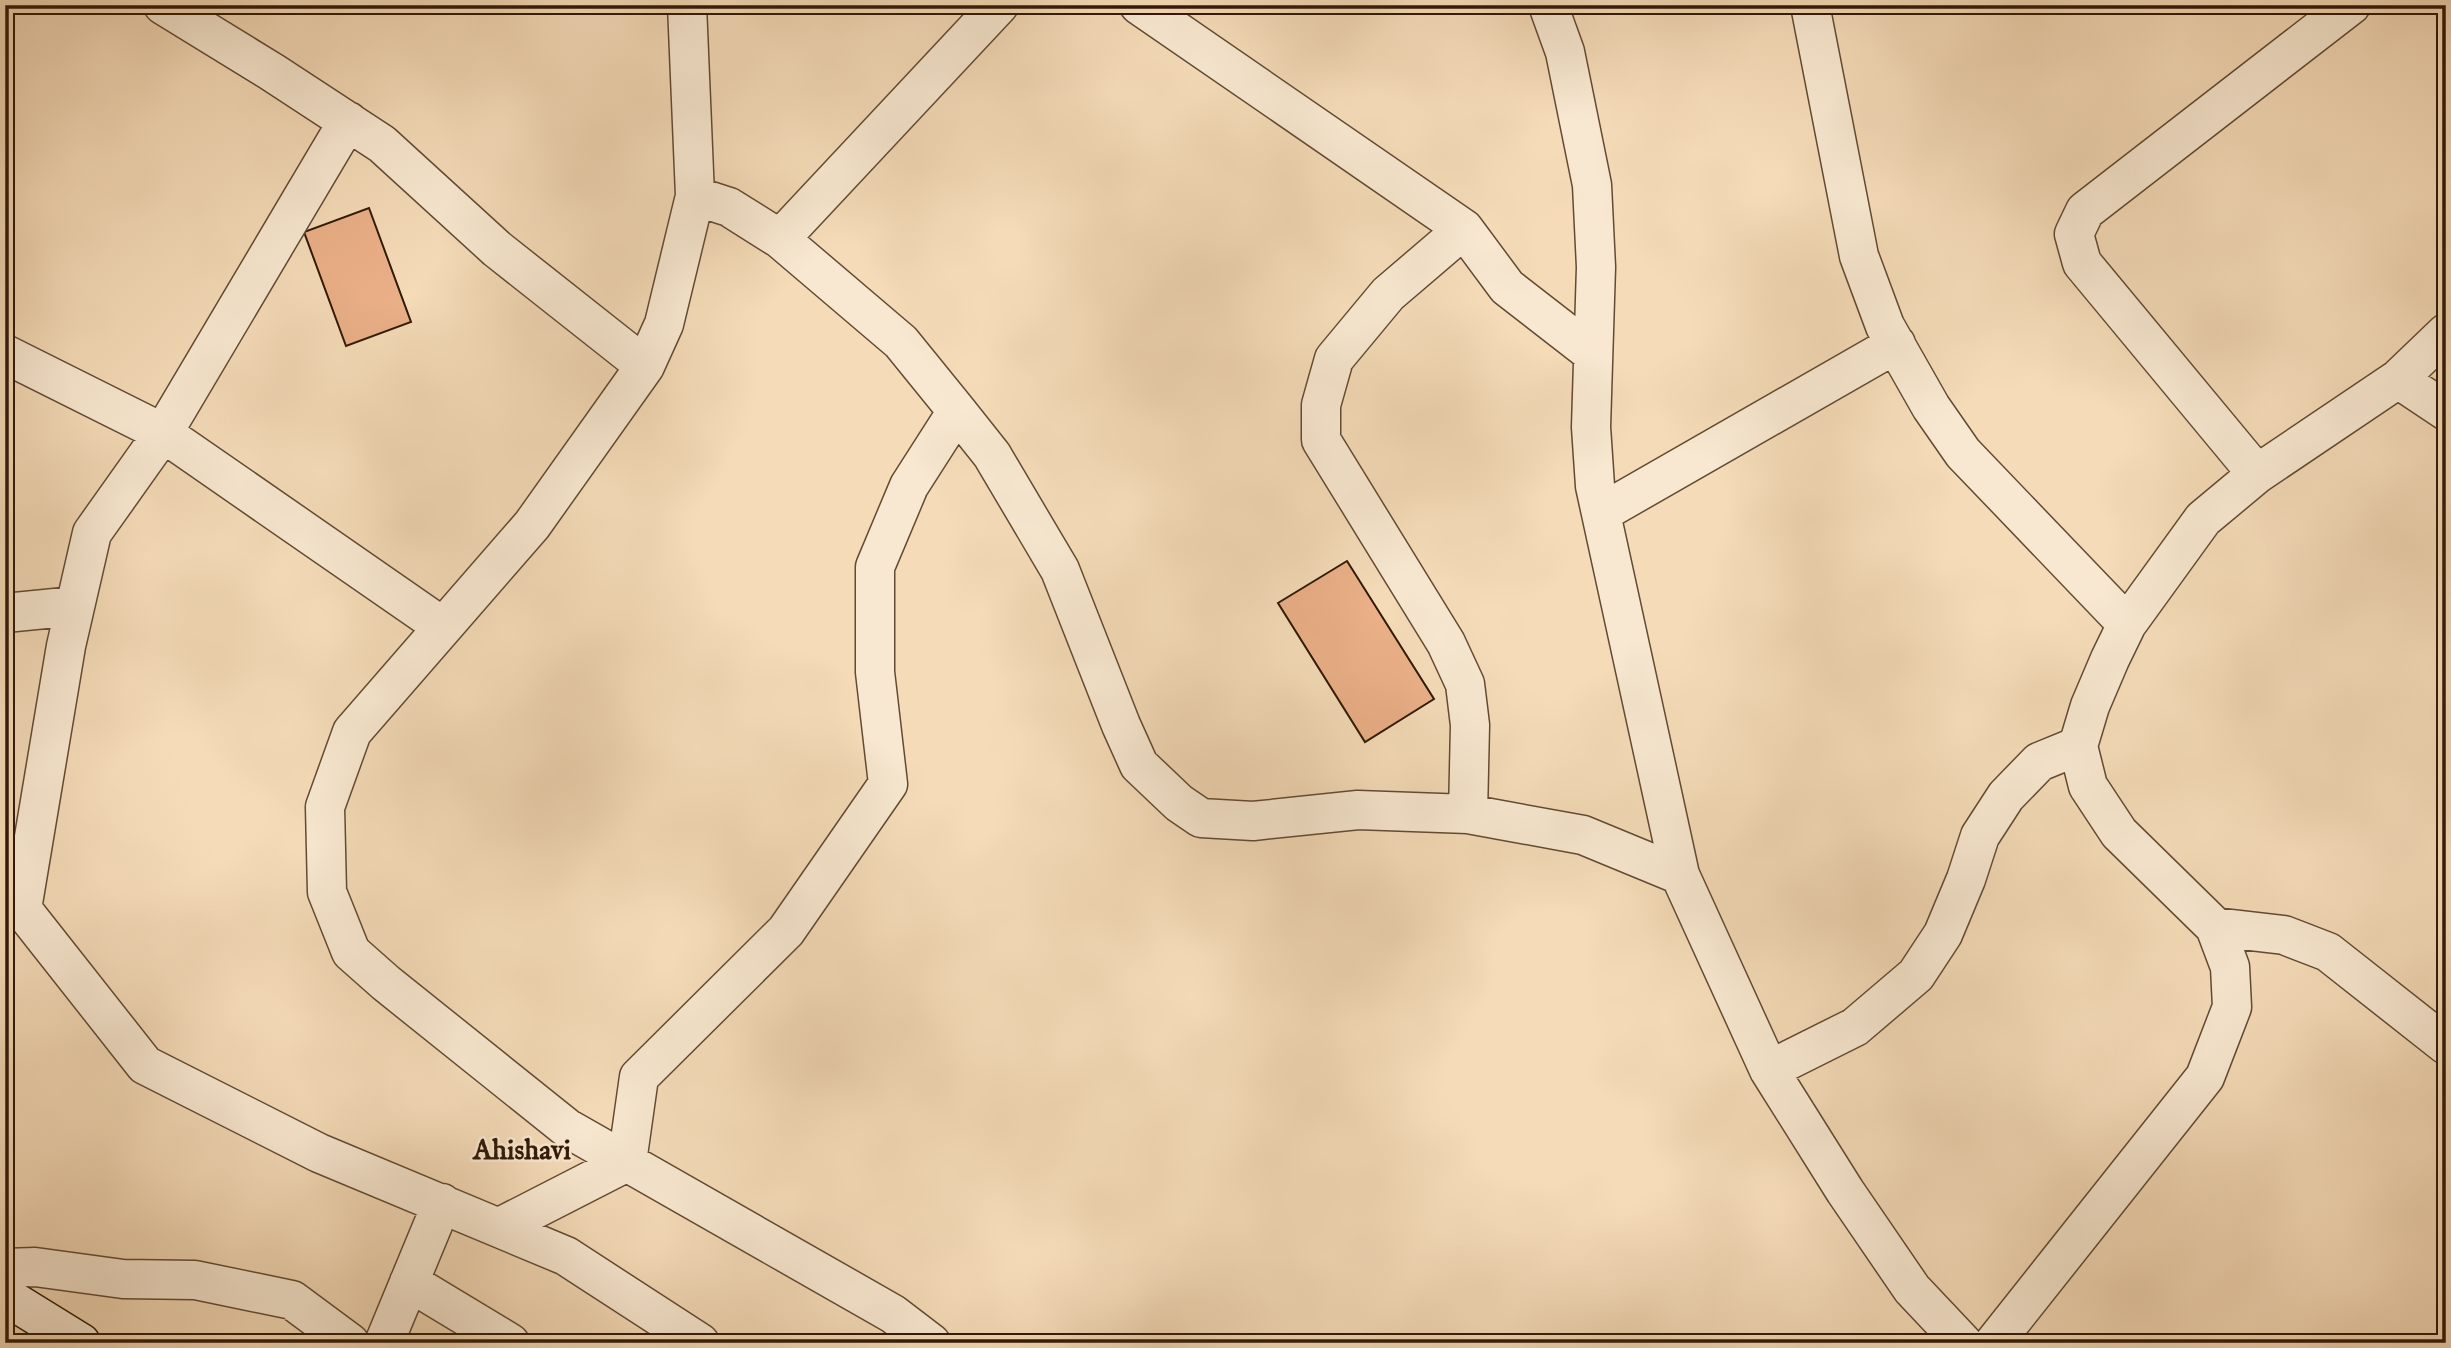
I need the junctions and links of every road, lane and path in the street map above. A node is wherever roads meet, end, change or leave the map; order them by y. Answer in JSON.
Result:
{"nodes":[{"id":1,"x":163,"y":5,"type":"edge"},
{"id":2,"x":687,"y":5,"type":"edge"},
{"id":3,"x":999,"y":5,"type":"edge"},
{"id":4,"x":1139,"y":5,"type":"edge"},
{"id":5,"x":1548,"y":5,"type":"edge"},
{"id":6,"x":1810,"y":5,"type":"edge"},
{"id":7,"x":2351,"y":5,"type":"edge"},
{"id":8,"x":348,"y":121,"type":"junction"},
{"id":9,"x":695,"y":196,"type":"junction"},
{"id":10,"x":1464,"y":229,"type":"junction"},
{"id":11,"x":780,"y":239,"type":"junction"},
{"id":12,"x":2446,"y":333,"type":"edge"},
{"id":13,"x":1896,"y":344,"type":"junction"},
{"id":14,"x":1592,"y":353,"type":"junction"},
{"id":15,"x":5,"y":354,"type":"edge"},
{"id":16,"x":645,"y":366,"type":"junction"},
{"id":17,"x":2398,"y":379,"type":"junction"},
{"id":18,"x":957,"y":411,"type":"junction"},
{"id":19,"x":2446,"y":411,"type":"edge"},
{"id":20,"x":163,"y":433,"type":"junction"},
{"id":21,"x":2257,"y":474,"type":"junction"},
{"id":22,"x":1601,"y":513,"type":"junction"},
{"id":23,"x":75,"y":606,"type":"junction"},
{"id":24,"x":5,"y":613,"type":"edge"},
{"id":25,"x":2127,"y":624,"type":"junction"},
{"id":26,"x":443,"y":627,"type":"junction"},
{"id":27,"x":2078,"y":746,"type":"junction"},
{"id":28,"x":1468,"y":814,"type":"junction"},
{"id":29,"x":1680,"y":875,"type":"junction"},
{"id":30,"x":14,"y":907,"type":"edge"},
{"id":31,"x":2215,"y":927,"type":"junction"},
{"id":32,"x":2446,"y":1045,"type":"edge"},
{"id":33,"x":1769,"y":1070,"type":"junction"},
{"id":34,"x":627,"y":1162,"type":"junction"},
{"id":35,"x":442,"y":1203,"type":"junction"},
{"id":36,"x":500,"y":1227,"type":"junction"},
{"id":37,"x":5,"y":1268,"type":"edge"},
{"id":38,"x":410,"y":1282,"type":"junction"},
{"id":39,"x":5,"y":1296,"type":"edge"},
{"id":40,"x":81,"y":1343,"type":"edge"},
{"id":41,"x":350,"y":1343,"type":"edge"},
{"id":42,"x":384,"y":1343,"type":"edge"},
{"id":43,"x":510,"y":1343,"type":"edge"},
{"id":44,"x":700,"y":1343,"type":"edge"},
{"id":45,"x":931,"y":1343,"type":"edge"},
{"id":46,"x":1963,"y":1343,"type":"edge"},
{"id":47,"x":1994,"y":1343,"type":"edge"}],
"edges":[{"from":1,"to":8,"type":"street"},
{"from":2,"to":9,"type":"street"},
{"from":3,"to":11,"type":"street"},
{"from":4,"to":10,"type":"street"},
{"from":5,"to":14,"type":"street"},
{"from":6,"to":13,"type":"street"},
{"from":7,"to":21,"type":"street"},
{"from":8,"to":16,"type":"street"},
{"from":8,"to":20,"type":"street"},
{"from":9,"to":11,"type":"street"},
{"from":9,"to":16,"type":"street"},
{"from":10,"to":14,"type":"street"},
{"from":10,"to":28,"type":"street"},
{"from":11,"to":18,"type":"street"},
{"from":12,"to":17,"type":"street"},
{"from":13,"to":22,"type":"street"},
{"from":13,"to":25,"type":"street"},
{"from":14,"to":22,"type":"street"},
{"from":15,"to":20,"type":"street"},
{"from":16,"to":26,"type":"street"},
{"from":17,"to":19,"type":"street"},
{"from":17,"to":21,"type":"street"},
{"from":18,"to":28,"type":"street"},
{"from":18,"to":34,"type":"street"},
{"from":20,"to":23,"type":"street"},
{"from":20,"to":26,"type":"street"},
{"from":21,"to":25,"type":"street"},
{"from":22,"to":29,"type":"street"},
{"from":23,"to":24,"type":"street"},
{"from":23,"to":30,"type":"street"},
{"from":25,"to":27,"type":"street"},
{"from":26,"to":34,"type":"street"},
{"from":27,"to":31,"type":"street"},
{"from":27,"to":33,"type":"street"},
{"from":28,"to":29,"type":"street"},
{"from":29,"to":33,"type":"street"},
{"from":30,"to":35,"type":"street"},
{"from":31,"to":32,"type":"street"},
{"from":31,"to":47,"type":"street"},
{"from":33,"to":46,"type":"street"},
{"from":34,"to":36,"type":"street"},
{"from":34,"to":45,"type":"street"},
{"from":35,"to":36,"type":"street"},
{"from":35,"to":38,"type":"street"},
{"from":36,"to":44,"type":"street"},
{"from":37,"to":41,"type":"street"},
{"from":38,"to":42,"type":"street"},
{"from":38,"to":43,"type":"street"},
{"from":39,"to":40,"type":"street"}]}
